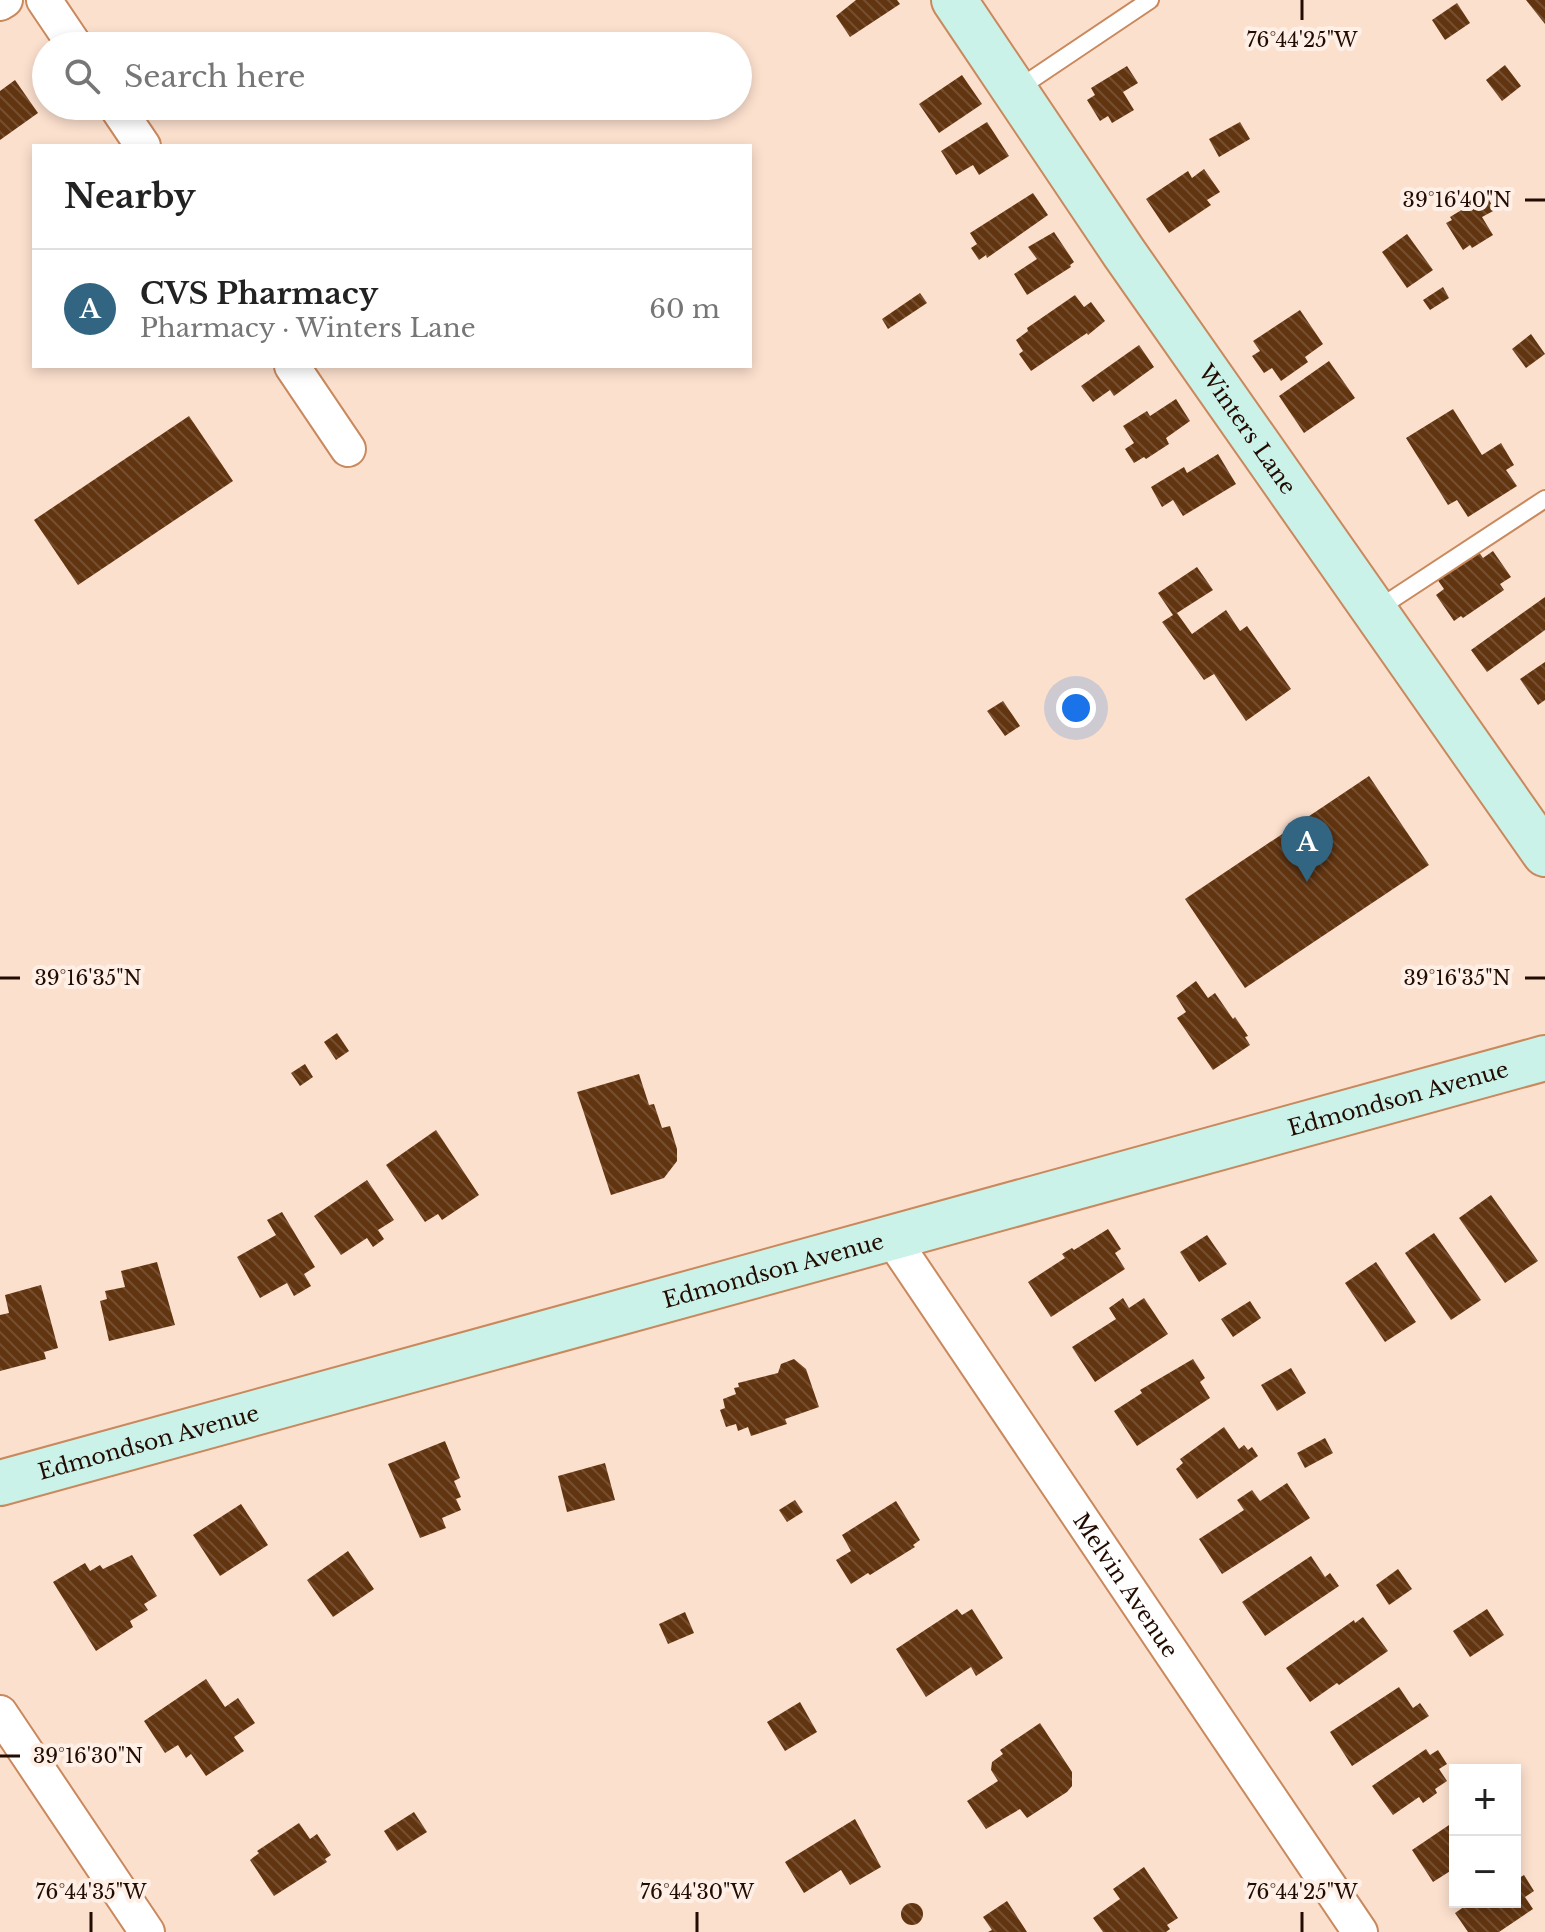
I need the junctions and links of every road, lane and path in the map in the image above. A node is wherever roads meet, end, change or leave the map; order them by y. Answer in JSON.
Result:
{"nodes":[{"id":1,"x":5,"y":0,"type":"edge"},
{"id":2,"x":44,"y":0,"type":"edge"},
{"id":3,"x":954,"y":0,"type":"edge"},
{"id":4,"x":1150,"y":0,"type":"edge"},
{"id":5,"x":0,"y":3,"type":"edge"},
{"id":6,"x":66,"y":32,"type":"edge"},
{"id":7,"x":1015,"y":91,"type":"junction"},
{"id":8,"x":125,"y":120,"type":"edge"},
{"id":9,"x":142,"y":144,"type":"edge"},
{"id":10,"x":293,"y":368,"type":"edge"},
{"id":11,"x":348,"y":449,"type":"dead end"},
{"id":12,"x":1545,"y":499,"type":"edge"},
{"id":13,"x":1375,"y":611,"type":"junction"},
{"id":14,"x":1545,"y":854,"type":"edge"},
{"id":15,"x":1545,"y":1058,"type":"edge"},
{"id":16,"x":891,"y":1237,"type":"junction"},
{"id":17,"x":0,"y":1483,"type":"edge"},
{"id":18,"x":0,"y":1713,"type":"edge"},
{"id":19,"x":147,"y":1932,"type":"edge"},
{"id":20,"x":1360,"y":1932,"type":"edge"}],
"edges":[{"from":1,"to":5,"type":"street"},
{"from":2,"to":6,"type":"street"},
{"from":3,"to":7,"type":"main road","name":"Winters Lane"},
{"from":4,"to":7,"type":"lane"},
{"from":7,"to":13,"type":"main road","name":"Winters Lane"},
{"from":8,"to":9,"type":"street"},
{"from":10,"to":11,"type":"street"},
{"from":12,"to":13,"type":"lane"},
{"from":13,"to":14,"type":"main road","name":"Winters Lane"},
{"from":15,"to":16,"type":"main road","name":"Edmondson Avenue"},
{"from":16,"to":17,"type":"main road","name":"Edmondson Avenue"},
{"from":16,"to":20,"type":"street","name":"Melvin Avenue"},
{"from":18,"to":19,"type":"street"}]}
